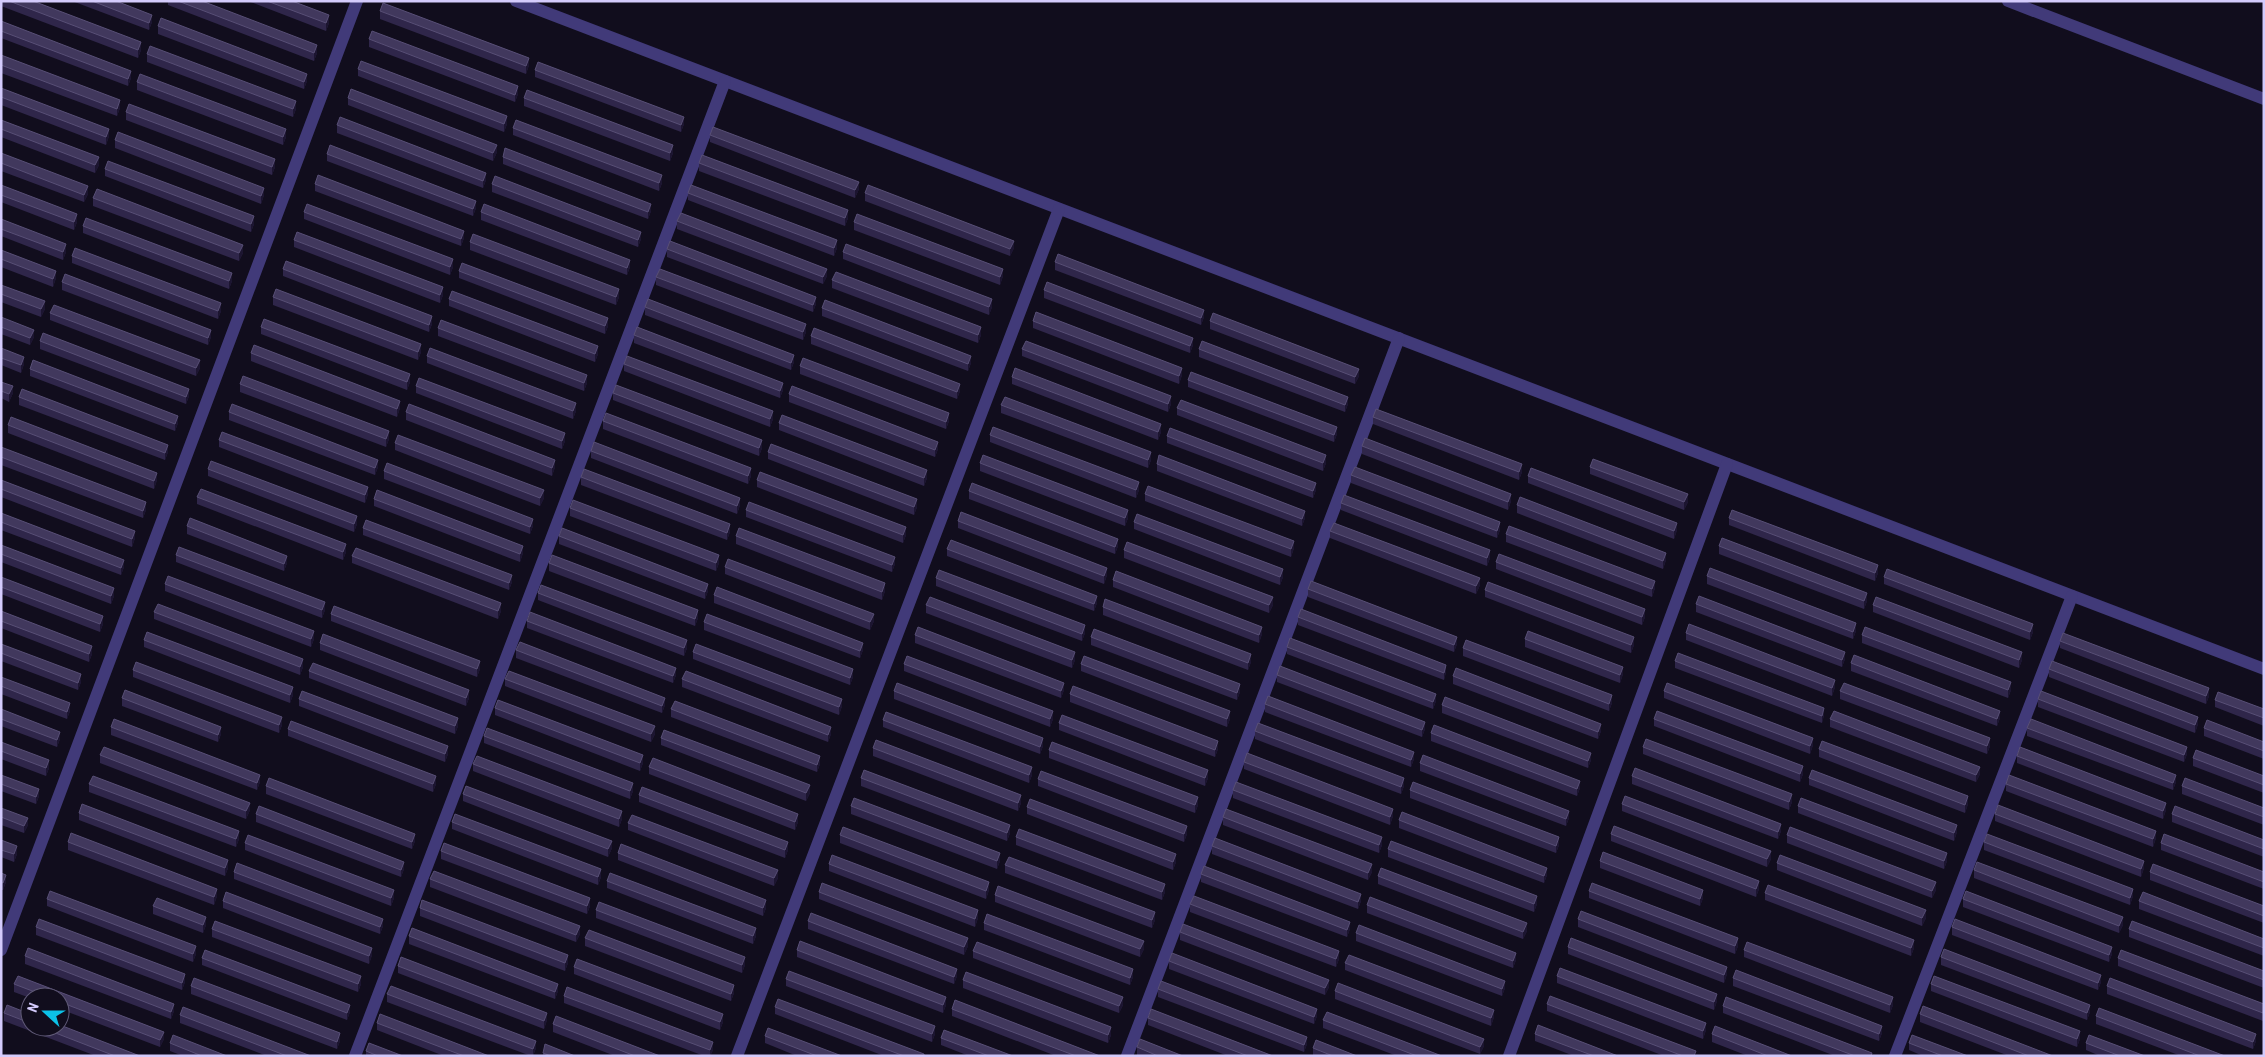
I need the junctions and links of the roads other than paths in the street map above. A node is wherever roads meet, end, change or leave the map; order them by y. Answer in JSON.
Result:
{"nodes":[{"id":1,"x":357,"y":1,"type":"edge"},
{"id":2,"x":516,"y":1,"type":"edge"},
{"id":3,"x":2008,"y":1,"type":"edge"},
{"id":4,"x":725,"y":81,"type":"junction"},
{"id":5,"x":2264,"y":99,"type":"edge"},
{"id":6,"x":1059,"y":209,"type":"junction"},
{"id":7,"x":1399,"y":338,"type":"junction"},
{"id":8,"x":1727,"y":464,"type":"junction"},
{"id":9,"x":2072,"y":596,"type":"junction"},
{"id":10,"x":2264,"y":669,"type":"edge"},
{"id":11,"x":1,"y":950,"type":"edge"},
{"id":12,"x":354,"y":1056,"type":"edge"},
{"id":13,"x":737,"y":1056,"type":"edge"},
{"id":14,"x":1127,"y":1056,"type":"edge"},
{"id":15,"x":1509,"y":1056,"type":"edge"},
{"id":16,"x":1895,"y":1056,"type":"edge"}],
"edges":[{"from":1,"to":11,"type":"lane"},
{"from":2,"to":4,"type":"lane"},
{"from":3,"to":5,"type":"lane"},
{"from":4,"to":6,"type":"lane"},
{"from":4,"to":12,"type":"lane"},
{"from":6,"to":7,"type":"lane"},
{"from":6,"to":13,"type":"lane"},
{"from":7,"to":8,"type":"lane"},
{"from":7,"to":14,"type":"lane"},
{"from":8,"to":9,"type":"lane"},
{"from":8,"to":15,"type":"lane"},
{"from":9,"to":10,"type":"lane"},
{"from":9,"to":16,"type":"lane"}]}
